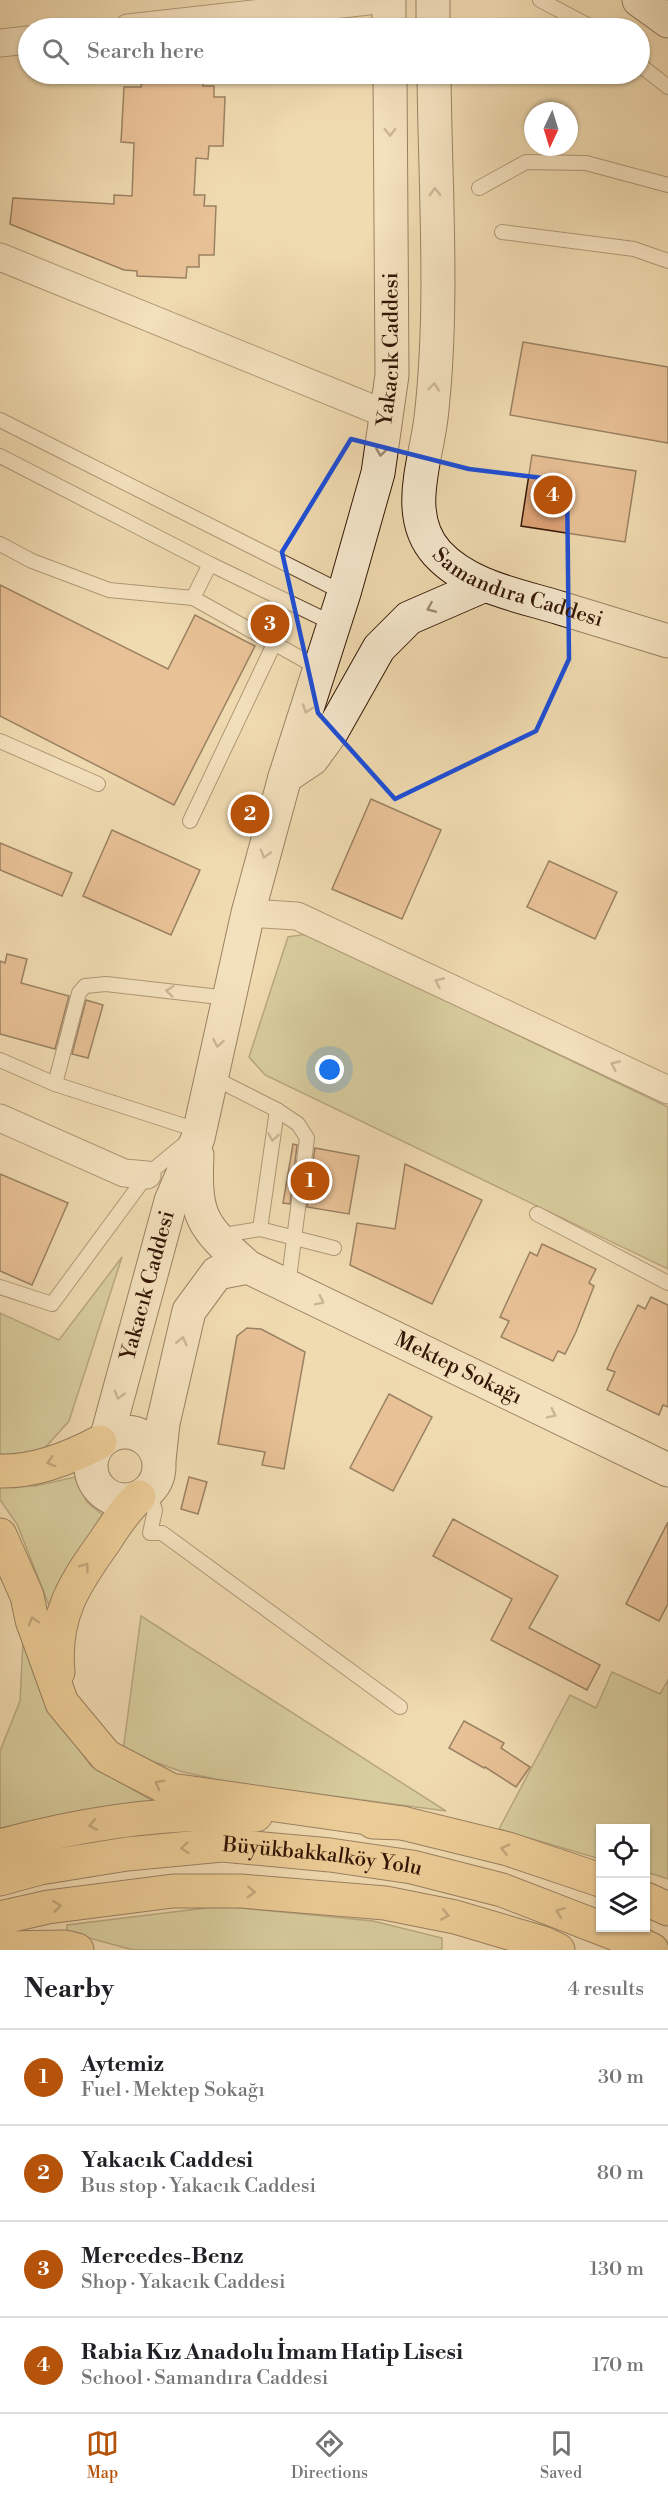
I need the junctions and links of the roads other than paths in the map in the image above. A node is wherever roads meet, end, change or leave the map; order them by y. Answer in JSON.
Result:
{"nodes":[{"id":1,"x":377,"y":0,"type":"edge"},
{"id":2,"x":389,"y":0,"type":"edge"},
{"id":3,"x":433,"y":0,"type":"edge"},
{"id":4,"x":540,"y":0,"type":"edge"},
{"id":5,"x":639,"y":0,"type":"edge"},
{"id":6,"x":217,"y":18,"type":"edge"},
{"id":7,"x":389,"y":18,"type":"edge"},
{"id":8,"x":433,"y":18,"type":"edge"},
{"id":9,"x":573,"y":18,"type":"edge"},
{"id":10,"x":668,"y":21,"type":"edge"},
{"id":11,"x":18,"y":41,"type":"edge"},
{"id":12,"x":0,"y":43,"type":"edge"},
{"id":13,"x":650,"y":73,"type":"edge"},
{"id":14,"x":390,"y":84,"type":"edge"},
{"id":15,"x":434,"y":84,"type":"edge"},
{"id":16,"x":668,"y":87,"type":"edge"},
{"id":17,"x":668,"y":185,"type":"edge"},
{"id":18,"x":479,"y":188,"type":"dead end"},
{"id":19,"x":502,"y":232,"type":"dead end"},
{"id":20,"x":0,"y":257,"type":"edge"},
{"id":21,"x":668,"y":261,"type":"edge"},
{"id":22,"x":386,"y":414,"type":"junction"},
{"id":23,"x":0,"y":420,"type":"edge"},
{"id":24,"x":0,"y":456,"type":"edge"},
{"id":25,"x":0,"y":544,"type":"edge"},
{"id":26,"x":210,"y":564,"type":"junction"},
{"id":27,"x":485,"y":585,"type":"junction"},
{"id":28,"x":344,"y":593,"type":"junction"},
{"id":29,"x":194,"y":598,"type":"junction"},
{"id":30,"x":334,"y":624,"type":"junction"},
{"id":31,"x":668,"y":641,"type":"edge"},
{"id":32,"x":274,"y":644,"type":"junction"},
{"id":33,"x":320,"y":669,"type":"junction"},
{"id":34,"x":0,"y":741,"type":"edge"},
{"id":35,"x":285,"y":777,"type":"junction"},
{"id":36,"x":98,"y":784,"type":"dead end"},
{"id":37,"x":190,"y":821,"type":"dead end"},
{"id":38,"x":248,"y":913,"type":"junction"},
{"id":39,"x":228,"y":998,"type":"junction"},
{"id":40,"x":0,"y":1060,"type":"edge"},
{"id":41,"x":212,"y":1077,"type":"junction"},
{"id":42,"x":55,"y":1084,"type":"junction"},
{"id":43,"x":668,"y":1090,"type":"edge"},
{"id":44,"x":278,"y":1110,"type":"junction"},
{"id":45,"x":0,"y":1118,"type":"edge"},
{"id":46,"x":199,"y":1135,"type":"junction"},
{"id":47,"x":147,"y":1175,"type":"junction"},
{"id":48,"x":537,"y":1214,"type":"dead end"},
{"id":49,"x":260,"y":1229,"type":"junction"},
{"id":50,"x":214,"y":1237,"type":"junction"},
{"id":51,"x":294,"y":1237,"type":"junction"},
{"id":52,"x":334,"y":1248,"type":"dead end"},
{"id":53,"x":248,"y":1267,"type":"junction"},
{"id":54,"x":668,"y":1283,"type":"edge"},
{"id":55,"x":288,"y":1286,"type":"junction"},
{"id":56,"x":0,"y":1287,"type":"edge"},
{"id":57,"x":104,"y":1439,"type":"junction"},
{"id":58,"x":159,"y":1460,"type":"junction"},
{"id":59,"x":0,"y":1470,"type":"edge"},
{"id":60,"x":668,"y":1470,"type":"edge"},
{"id":61,"x":144,"y":1494,"type":"junction"},
{"id":62,"x":0,"y":1534,"type":"edge"},
{"id":63,"x":62,"y":1703,"type":"junction"},
{"id":64,"x":400,"y":1707,"type":"dead end"},
{"id":65,"x":402,"y":1823,"type":"junction"},
{"id":66,"x":0,"y":1846,"type":"edge"},
{"id":67,"x":0,"y":1879,"type":"edge"},
{"id":68,"x":596,"y":1879,"type":"edge"},
{"id":69,"x":0,"y":1918,"type":"edge"},
{"id":70,"x":643,"y":1946,"type":"edge"},
{"id":71,"x":0,"y":1948,"type":"edge"},
{"id":72,"x":77,"y":1950,"type":"edge"},
{"id":73,"x":558,"y":1950,"type":"edge"}],
"edges":[{"from":1,"to":6,"type":"street"},
{"from":2,"to":7,"type":"main road"},
{"from":3,"to":8,"type":"main road"},
{"from":4,"to":9,"type":"lane"},
{"from":5,"to":10,"type":"main road"},
{"from":11,"to":12,"type":"street"},
{"from":13,"to":16,"type":"lane"},
{"from":14,"to":22,"type":"main road","name":"Yakacık Caddesi","one_way":true},
{"from":27,"to":15,"type":"main road","name":"Samandıra Caddesi","one_way":true},
{"from":17,"to":18,"type":"lane"},
{"from":19,"to":21,"type":"lane"},
{"from":20,"to":22,"type":"street"},
{"from":22,"to":28,"type":"main road","name":"Yakacık Caddesi","one_way":true},
{"from":23,"to":28,"type":"lane"},
{"from":24,"to":26,"type":"lane"},
{"from":25,"to":29,"type":"lane"},
{"from":26,"to":29,"type":"lane"},
{"from":26,"to":30,"type":"lane"},
{"from":27,"to":31,"type":"main road","name":"Samandıra Caddesi"},
{"from":27,"to":35,"type":"main road","one_way":true},
{"from":28,"to":30,"type":"main road","name":"Yakacık Caddesi"},
{"from":29,"to":32,"type":"lane"},
{"from":30,"to":33,"type":"main road","name":"Yakacık Caddesi"},
{"from":32,"to":33,"type":"lane"},
{"from":32,"to":37,"type":"lane"},
{"from":33,"to":35,"type":"main road","name":"Yakacık Caddesi","one_way":true},
{"from":34,"to":36,"type":"lane"},
{"from":35,"to":38,"type":"main road","name":"Yakacık Caddesi","one_way":true},
{"from":38,"to":39,"type":"main road","name":"Yakacık Caddesi"},
{"from":43,"to":38,"type":"street","one_way":true},
{"from":39,"to":41,"type":"main road","name":"Yakacık Caddesi","one_way":true},
{"from":39,"to":42,"type":"lane","one_way":true},
{"from":40,"to":42,"type":"lane"},
{"from":41,"to":44,"type":"lane"},
{"from":41,"to":46,"type":"main road","name":"Yakacık Caddesi"},
{"from":42,"to":46,"type":"lane"},
{"from":44,"to":49,"type":"lane","one_way":true},
{"from":44,"to":51,"type":"lane"},
{"from":45,"to":47,"type":"street"},
{"from":46,"to":47,"type":"lane"},
{"from":46,"to":50,"type":"main road","name":"Yakacık Caddesi"},
{"from":46,"to":57,"type":"main road","name":"Yakacık Caddesi","one_way":true},
{"from":47,"to":56,"type":"lane"},
{"from":48,"to":54,"type":"lane"},
{"from":49,"to":50,"type":"lane"},
{"from":49,"to":51,"type":"lane"},
{"from":50,"to":53,"type":"main road","name":"Yakacık Caddesi"},
{"from":51,"to":52,"type":"lane"},
{"from":51,"to":55,"type":"lane"},
{"from":53,"to":55,"type":"main road","name":"Mektep Sokağı"},
{"from":58,"to":53,"type":"main road","one_way":true},
{"from":55,"to":60,"type":"main road","name":"Mektep Sokağı","one_way":true},
{"from":57,"to":58,"type":"main road"},
{"from":57,"to":59,"type":"highway","one_way":true},
{"from":57,"to":61,"type":"main road","name":"Yakacık Caddesi"},
{"from":58,"to":61,"type":"main road"},
{"from":63,"to":61,"type":"highway","one_way":true},
{"from":61,"to":64,"type":"lane"},
{"from":63,"to":62,"type":"highway","one_way":true},
{"from":65,"to":63,"type":"highway","one_way":true},
{"from":65,"to":66,"type":"highway","one_way":true},
{"from":68,"to":65,"type":"highway","one_way":true},
{"from":70,"to":67,"type":"highway","name":"Büyükbakkalköy Yolu","one_way":true},
{"from":69,"to":73,"type":"highway","name":"Büyükbakkalköy Yolu","one_way":true},
{"from":71,"to":72,"type":"highway"}]}
